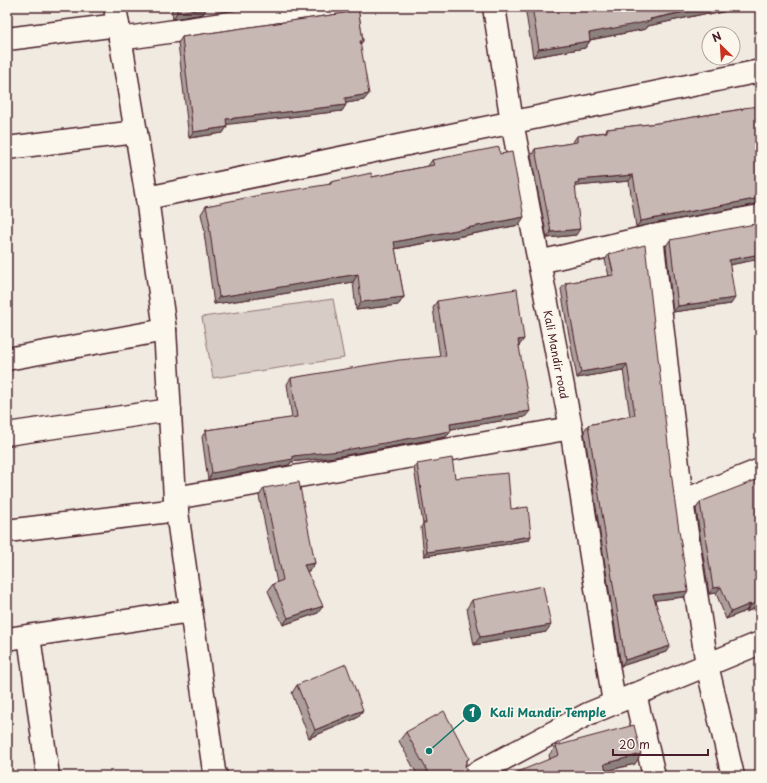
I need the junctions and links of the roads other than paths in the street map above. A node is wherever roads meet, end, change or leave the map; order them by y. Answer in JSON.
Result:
{"nodes":[{"id":1,"x":339,"y":7,"type":"edge"},
{"id":2,"x":494,"y":7,"type":"edge"},
{"id":3,"x":118,"y":24,"type":"edge"},
{"id":4,"x":7,"y":39,"type":"edge"},
{"id":5,"x":760,"y":71,"type":"edge"},
{"id":6,"x":512,"y":122,"type":"junction"},
{"id":7,"x":136,"y":132,"type":"junction"},
{"id":8,"x":7,"y":148,"type":"edge"},
{"id":9,"x":146,"y":198,"type":"junction"},
{"id":10,"x":760,"y":216,"type":"edge"},
{"id":11,"x":652,"y":236,"type":"junction"},
{"id":12,"x":539,"y":262,"type":"junction"},
{"id":13,"x":165,"y":330,"type":"junction"},
{"id":14,"x":7,"y":360,"type":"edge"},
{"id":15,"x":170,"y":410,"type":"junction"},
{"id":16,"x":571,"y":428,"type":"junction"},
{"id":17,"x":7,"y":434,"type":"edge"},
{"id":18,"x":760,"y":470,"type":"edge"},
{"id":19,"x":682,"y":501,"type":"junction"},
{"id":20,"x":176,"y":504,"type":"junction"},
{"id":21,"x":7,"y":531,"type":"edge"},
{"id":22,"x":191,"y":611,"type":"junction"},
{"id":23,"x":29,"y":636,"type":"junction"},
{"id":24,"x":7,"y":639,"type":"edge"},
{"id":25,"x":760,"y":643,"type":"edge"},
{"id":26,"x":707,"y":665,"type":"junction"},
{"id":27,"x":635,"y":694,"type":"junction"},
{"id":28,"x":614,"y":703,"type":"junction"},
{"id":29,"x":48,"y":776,"type":"edge"},
{"id":30,"x":216,"y":776,"type":"edge"},
{"id":31,"x":471,"y":776,"type":"edge"},
{"id":32,"x":654,"y":776,"type":"edge"},
{"id":33,"x":733,"y":776,"type":"edge"}],
"edges":[{"from":1,"to":3,"type":"street"},
{"from":2,"to":6,"type":"street","name":"Kali Mandir road"},
{"from":3,"to":4,"type":"street"},
{"from":3,"to":7,"type":"street"},
{"from":5,"to":6,"type":"street"},
{"from":6,"to":9,"type":"street"},
{"from":6,"to":12,"type":"street","name":"Kali Mandir road"},
{"from":7,"to":8,"type":"street"},
{"from":7,"to":9,"type":"street"},
{"from":9,"to":13,"type":"street"},
{"from":10,"to":11,"type":"street"},
{"from":11,"to":12,"type":"street"},
{"from":11,"to":19,"type":"street"},
{"from":12,"to":16,"type":"street","name":"Kali Mandir road"},
{"from":13,"to":14,"type":"street"},
{"from":13,"to":15,"type":"street"},
{"from":15,"to":17,"type":"street"},
{"from":15,"to":20,"type":"street"},
{"from":16,"to":20,"type":"street"},
{"from":16,"to":28,"type":"street","name":"Kali Mandir road"},
{"from":18,"to":19,"type":"street"},
{"from":19,"to":26,"type":"street"},
{"from":20,"to":21,"type":"street"},
{"from":20,"to":22,"type":"street"},
{"from":22,"to":23,"type":"street"},
{"from":22,"to":30,"type":"street"},
{"from":23,"to":24,"type":"street"},
{"from":23,"to":29,"type":"street"},
{"from":25,"to":26,"type":"street"},
{"from":26,"to":27,"type":"street"},
{"from":26,"to":33,"type":"street"},
{"from":27,"to":28,"type":"street"},
{"from":27,"to":32,"type":"street"},
{"from":28,"to":31,"type":"street"}]}
